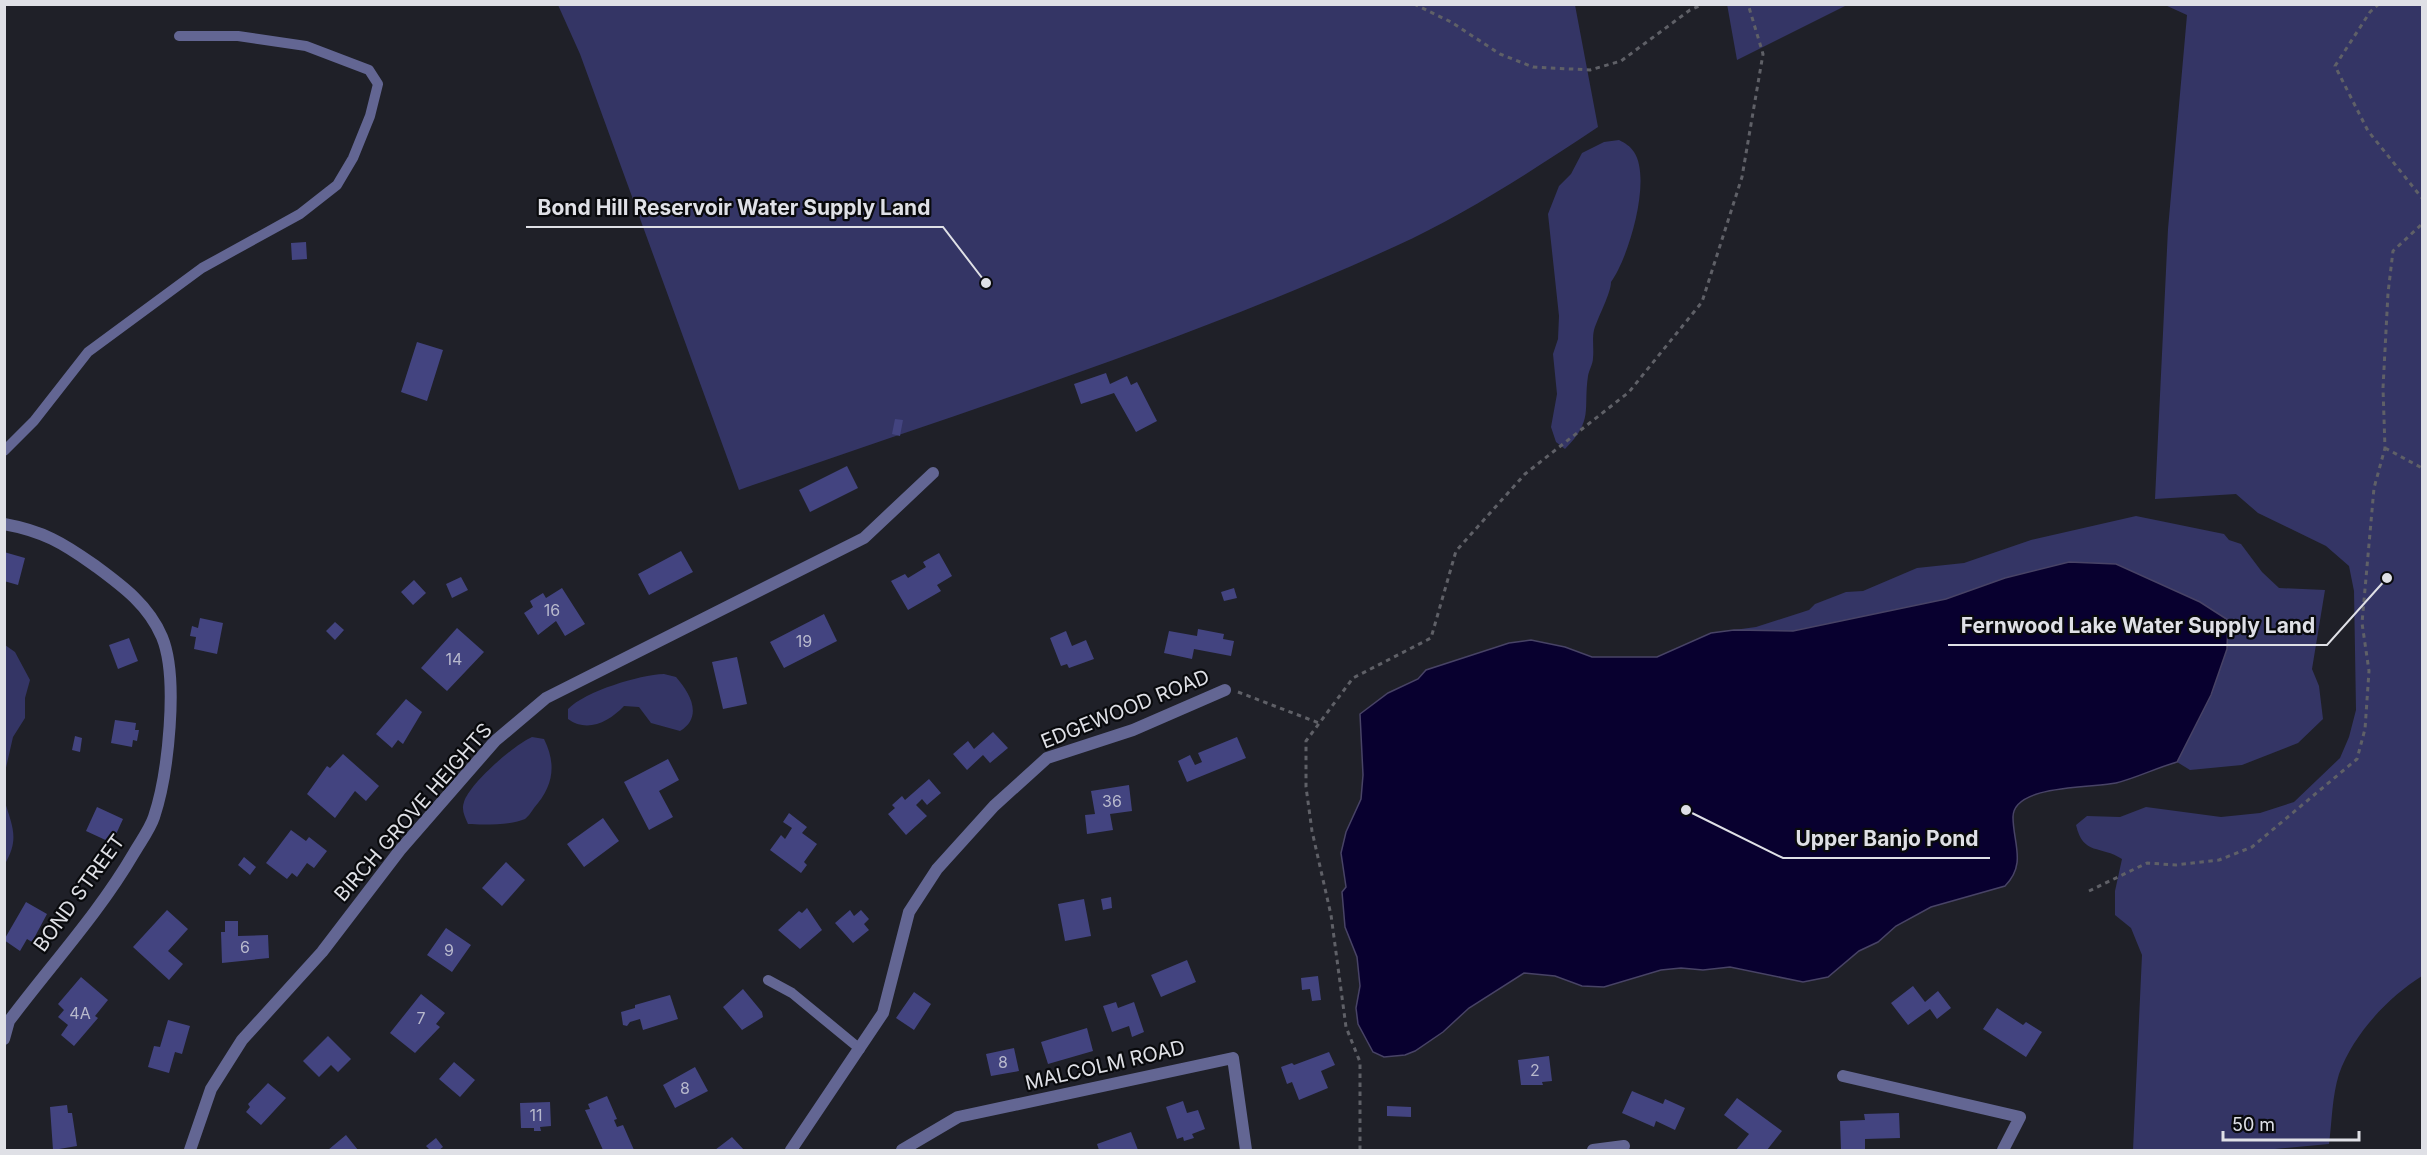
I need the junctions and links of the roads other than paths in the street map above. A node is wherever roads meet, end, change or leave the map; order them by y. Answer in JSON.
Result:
{"nodes":[{"id":1,"x":179,"y":36,"type":"dead end"},
{"id":2,"x":4,"y":451,"type":"edge"},
{"id":3,"x":933,"y":473,"type":"dead end"},
{"id":4,"x":4,"y":524,"type":"edge"},
{"id":5,"x":1225,"y":690,"type":"road end"},
{"id":6,"x":768,"y":980,"type":"dead end"},
{"id":7,"x":4,"y":1039,"type":"edge"},
{"id":8,"x":860,"y":1049,"type":"junction"},
{"id":9,"x":1843,"y":1076,"type":"dead end"},
{"id":10,"x":1624,"y":1146,"type":"dead end"},
{"id":11,"x":190,"y":1150,"type":"edge"},
{"id":12,"x":791,"y":1150,"type":"edge"},
{"id":13,"x":902,"y":1150,"type":"edge"},
{"id":14,"x":1246,"y":1150,"type":"edge"},
{"id":15,"x":1593,"y":1150,"type":"edge"},
{"id":16,"x":2003,"y":1150,"type":"edge"}],
"edges":[{"from":1,"to":2,"type":"lane"},
{"from":3,"to":11,"type":"street","name":"BIRCH GROVE HEIGHTS"},
{"from":4,"to":7,"type":"street","name":"BOND STREET"},
{"from":5,"to":8,"type":"street","name":"EDGEWOOD ROAD"},
{"from":6,"to":8,"type":"lane"},
{"from":8,"to":12,"type":"street","name":"EDGEWOOD ROAD"},
{"from":9,"to":16,"type":"street"},
{"from":10,"to":15,"type":"street"},
{"from":13,"to":14,"type":"street","name":"MALCOLM ROAD"}]}
